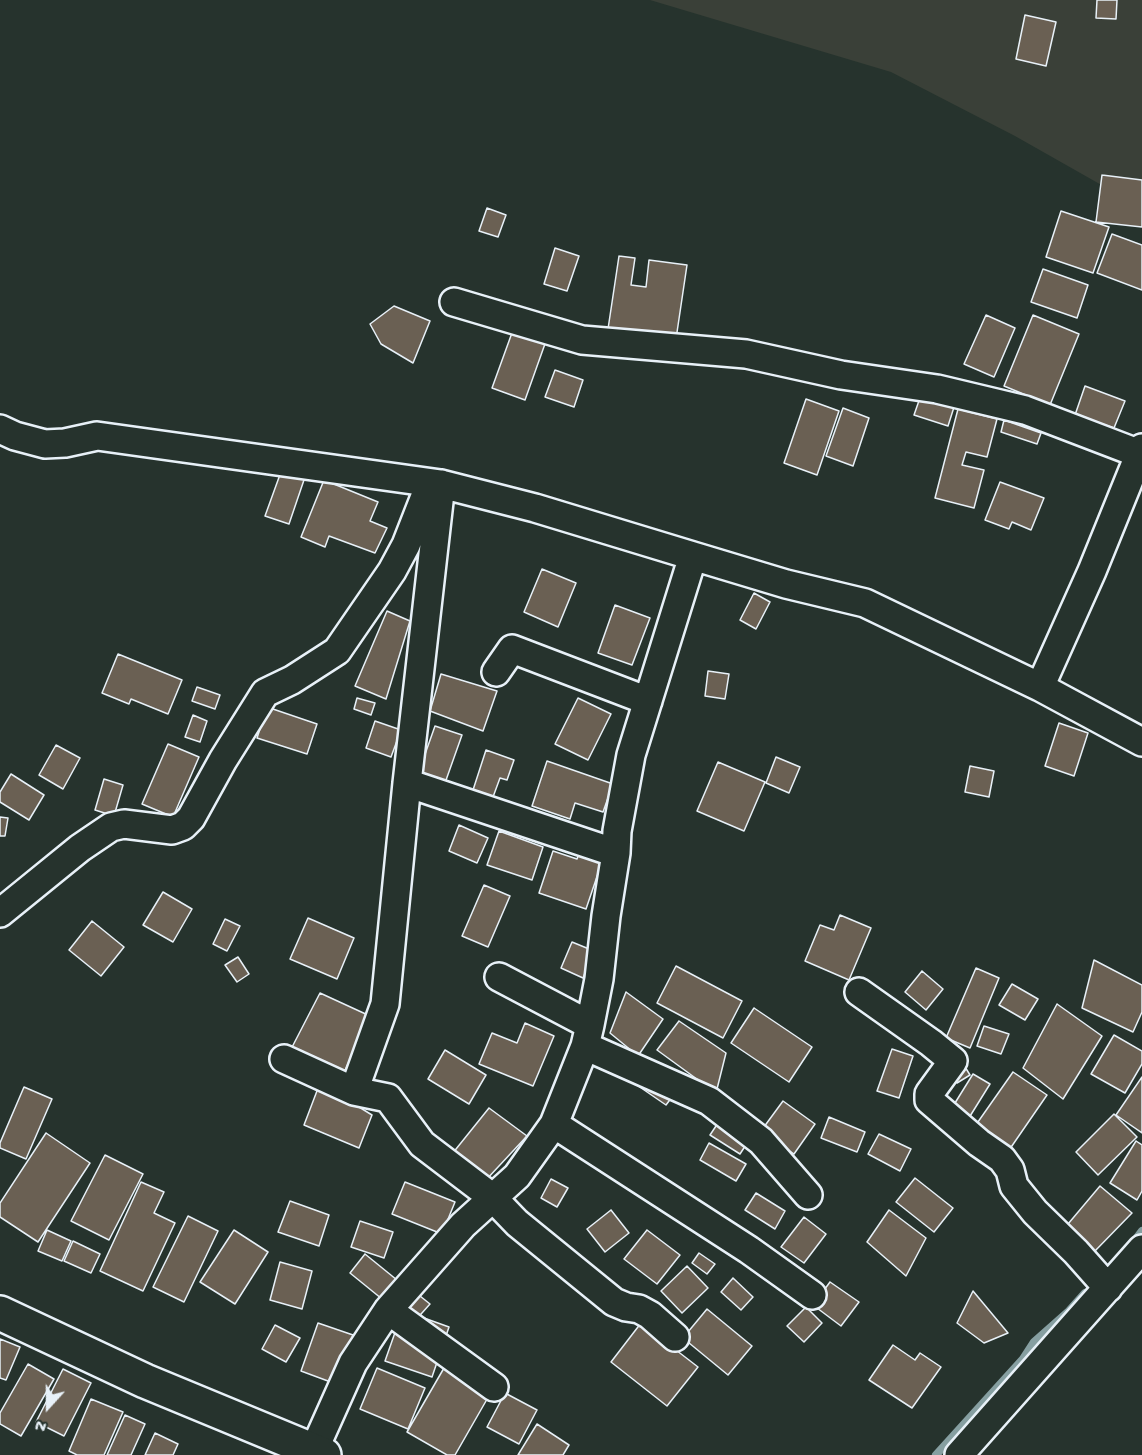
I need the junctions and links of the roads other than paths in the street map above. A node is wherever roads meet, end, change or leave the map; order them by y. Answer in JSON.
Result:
{"nodes":[{"id":1,"x":454,"y":302,"type":"dead end"},
{"id":2,"x":0,"y":429,"type":"edge"},
{"id":3,"x":1141,"y":451,"type":"edge"},
{"id":4,"x":441,"y":484,"type":"junction"},
{"id":5,"x":693,"y":556,"type":"junction"},
{"id":6,"x":496,"y":672,"type":"dead end"},
{"id":7,"x":1040,"y":687,"type":"junction"},
{"id":8,"x":648,"y":701,"type":"junction"},
{"id":9,"x":1142,"y":742,"type":"edge"},
{"id":10,"x":407,"y":783,"type":"junction"},
{"id":11,"x":616,"y":853,"type":"junction"},
{"id":12,"x":0,"y":913,"type":"edge"},
{"id":13,"x":499,"y":977,"type":"dead end"},
{"id":14,"x":859,"y":992,"type":"dead end"},
{"id":15,"x":587,"y":1036,"type":"junction"},
{"id":16,"x":284,"y":1059,"type":"dead end"},
{"id":17,"x":354,"y":1091,"type":"junction"},
{"id":18,"x":554,"y":1124,"type":"junction"},
{"id":19,"x":808,"y":1195,"type":"dead end"},
{"id":20,"x":493,"y":1198,"type":"junction"},
{"id":21,"x":1142,"y":1249,"type":"edge"},
{"id":22,"x":1108,"y":1288,"type":"junction"},
{"id":23,"x":812,"y":1295,"type":"dead end"},
{"id":24,"x":388,"y":1310,"type":"junction"},
{"id":25,"x":0,"y":1313,"type":"edge"},
{"id":26,"x":675,"y":1338,"type":"dead end"},
{"id":27,"x":494,"y":1388,"type":"dead end"},
{"id":28,"x":319,"y":1452,"type":"edge"},
{"id":29,"x":959,"y":1455,"type":"edge"}],
"edges":[{"from":1,"to":3,"type":"street"},
{"from":2,"to":4,"type":"street"},
{"from":3,"to":7,"type":"street"},
{"from":4,"to":5,"type":"street"},
{"from":4,"to":10,"type":"street"},
{"from":4,"to":12,"type":"street"},
{"from":5,"to":7,"type":"street"},
{"from":5,"to":8,"type":"street"},
{"from":6,"to":8,"type":"street"},
{"from":7,"to":9,"type":"street"},
{"from":8,"to":11,"type":"street"},
{"from":10,"to":11,"type":"street"},
{"from":10,"to":17,"type":"street"},
{"from":11,"to":15,"type":"street"},
{"from":13,"to":15,"type":"street"},
{"from":14,"to":22,"type":"street"},
{"from":15,"to":18,"type":"street"},
{"from":15,"to":19,"type":"street"},
{"from":16,"to":17,"type":"street"},
{"from":17,"to":20,"type":"street"},
{"from":18,"to":20,"type":"street"},
{"from":18,"to":23,"type":"street"},
{"from":20,"to":24,"type":"street"},
{"from":20,"to":26,"type":"street"},
{"from":21,"to":22,"type":"street"},
{"from":22,"to":29,"type":"street"},
{"from":24,"to":27,"type":"street"},
{"from":24,"to":28,"type":"street"},
{"from":25,"to":28,"type":"main road"}]}
